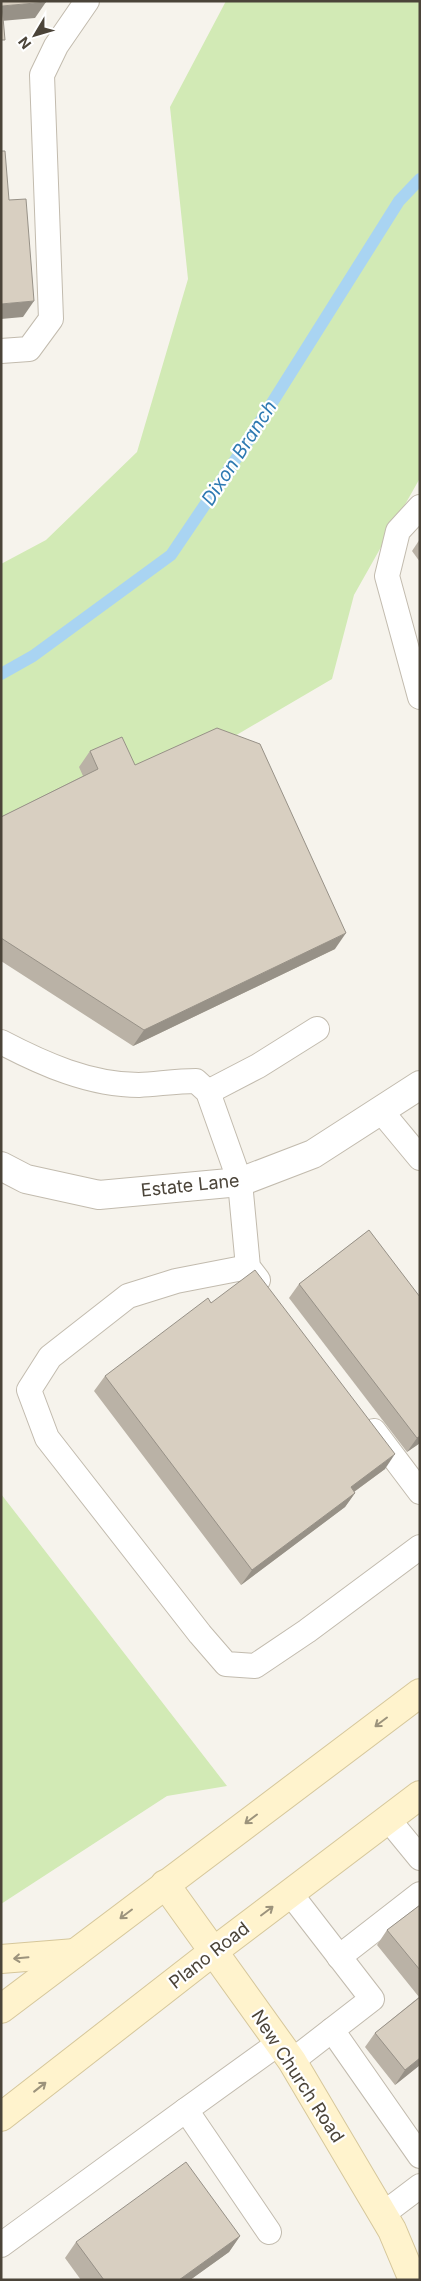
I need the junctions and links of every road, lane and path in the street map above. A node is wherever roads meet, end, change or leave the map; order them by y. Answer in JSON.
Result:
{"nodes":[{"id":1,"x":87,"y":1,"type":"edge"},
{"id":2,"x":1,"y":351,"type":"edge"},
{"id":3,"x":420,"y":506,"type":"edge"},
{"id":4,"x":420,"y":697,"type":"edge"},
{"id":5,"x":317,"y":1029,"type":"dead end"},
{"id":6,"x":1,"y":1042,"type":"edge"},
{"id":7,"x":420,"y":1085,"type":"edge"},
{"id":8,"x":208,"y":1092,"type":"junction"},
{"id":9,"x":381,"y":1111,"type":"junction"},
{"id":10,"x":420,"y":1158,"type":"edge"},
{"id":11,"x":1,"y":1166,"type":"edge"},
{"id":12,"x":240,"y":1182,"type":"junction"},
{"id":13,"x":248,"y":1267,"type":"junction"},
{"id":14,"x":272,"y":1298,"type":"edge"},
{"id":15,"x":361,"y":1414,"type":"edge"},
{"id":16,"x":420,"y":1492,"type":"edge"},
{"id":17,"x":420,"y":1547,"type":"edge"},
{"id":18,"x":420,"y":1693,"type":"edge"},
{"id":19,"x":420,"y":1795,"type":"edge"},
{"id":20,"x":388,"y":1819,"type":"junction"},
{"id":21,"x":420,"y":1858,"type":"edge"},
{"id":22,"x":164,"y":1884,"type":"junction"},
{"id":23,"x":290,"y":1893,"type":"junction"},
{"id":24,"x":420,"y":1894,"type":"edge"},
{"id":25,"x":214,"y":1951,"type":"junction"},
{"id":26,"x":75,"y":1953,"type":"junction"},
{"id":27,"x":339,"y":1957,"type":"junction"},
{"id":28,"x":1,"y":1959,"type":"edge"},
{"id":29,"x":1,"y":2009,"type":"edge"},
{"id":30,"x":332,"y":2030,"type":"junction"},
{"id":31,"x":286,"y":2052,"type":"junction"},
{"id":32,"x":186,"y":2110,"type":"junction"},
{"id":33,"x":1,"y":2117,"type":"edge"},
{"id":34,"x":420,"y":2156,"type":"edge"},
{"id":35,"x":420,"y":2186,"type":"edge"},
{"id":36,"x":383,"y":2214,"type":"junction"},
{"id":37,"x":269,"y":2232,"type":"dead end"},
{"id":38,"x":1,"y":2245,"type":"edge"},
{"id":39,"x":413,"y":2280,"type":"edge"}],
"edges":[{"from":1,"to":2,"type":"lane"},
{"from":3,"to":4,"type":"lane"},
{"from":5,"to":8,"type":"lane"},
{"from":6,"to":8,"type":"lane"},
{"from":7,"to":9,"type":"street","name":"Estate Lane"},
{"from":8,"to":12,"type":"lane"},
{"from":9,"to":10,"type":"lane"},
{"from":9,"to":12,"type":"street","name":"Estate Lane"},
{"from":11,"to":12,"type":"street","name":"Estate Lane"},
{"from":12,"to":13,"type":"lane"},
{"from":13,"to":14,"type":"lane"},
{"from":13,"to":17,"type":"lane"},
{"from":15,"to":16,"type":"lane"},
{"from":18,"to":22,"type":"main road","one_way":true},
{"from":19,"to":20,"type":"main road","name":"Plano Road"},
{"from":20,"to":21,"type":"lane"},
{"from":20,"to":23,"type":"main road","name":"Plano Road"},
{"from":22,"to":25,"type":"main road","name":"New Church Road"},
{"from":22,"to":26,"type":"main road","one_way":true},
{"from":25,"to":23,"type":"main road","name":"Plano Road","one_way":true},
{"from":23,"to":27,"type":"lane"},
{"from":24,"to":27,"type":"lane"},
{"from":25,"to":31,"type":"main road","name":"New Church Road"},
{"from":33,"to":25,"type":"main road","name":"Plano Road","one_way":true},
{"from":26,"to":28,"type":"main road","one_way":true},
{"from":26,"to":29,"type":"main road"},
{"from":27,"to":30,"type":"lane"},
{"from":30,"to":31,"type":"lane"},
{"from":30,"to":34,"type":"lane"},
{"from":31,"to":32,"type":"lane"},
{"from":31,"to":36,"type":"main road","name":"New Church Road"},
{"from":32,"to":37,"type":"lane"},
{"from":32,"to":38,"type":"lane"},
{"from":35,"to":36,"type":"lane"},
{"from":36,"to":39,"type":"main road","name":"New Church Road"}]}
